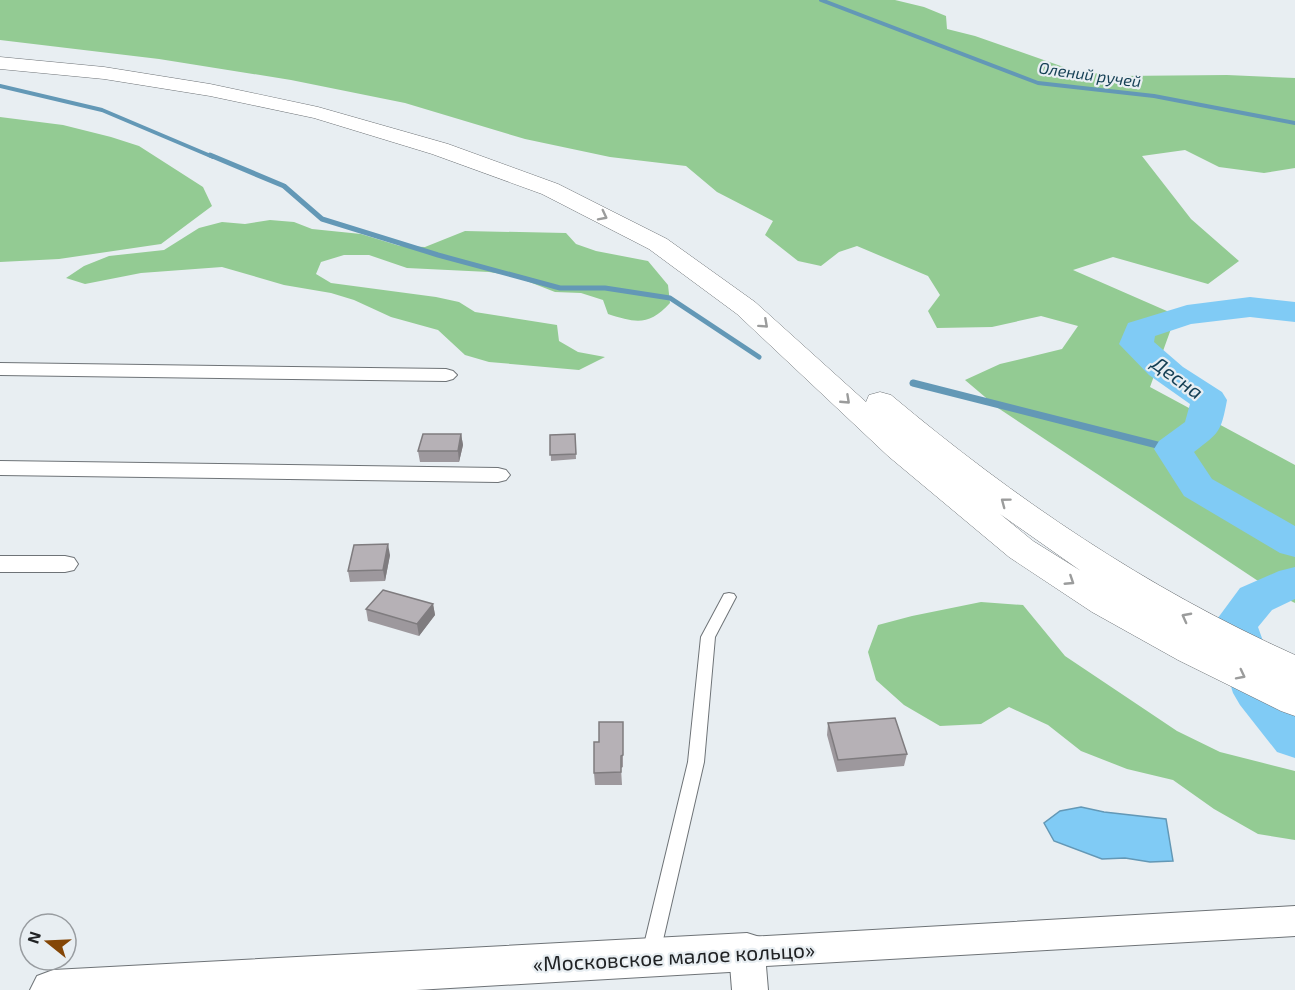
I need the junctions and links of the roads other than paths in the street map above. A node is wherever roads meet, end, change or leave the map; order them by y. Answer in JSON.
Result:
{"nodes":[{"id":1,"x":0,"y":55,"type":"edge"},
{"id":2,"x":0,"y":63,"type":"edge"},
{"id":3,"x":0,"y":369,"type":"edge"},
{"id":4,"x":446,"y":375,"type":"dead end"},
{"id":5,"x":0,"y":468,"type":"edge"},
{"id":6,"x":498,"y":475,"type":"dead end"},
{"id":7,"x":1037,"y":543,"type":"junction"},
{"id":8,"x":0,"y":564,"type":"edge"},
{"id":9,"x":65,"y":564,"type":"dead end"},
{"id":10,"x":729,"y":597,"type":"dead end"},
{"id":11,"x":1295,"y":671,"type":"edge"},
{"id":12,"x":1295,"y":701,"type":"edge"},
{"id":13,"x":1295,"y":921,"type":"edge"},
{"id":14,"x":650,"y":957,"type":"junction"},
{"id":15,"x":748,"y":971,"type":"edge"},
{"id":16,"x":53,"y":990,"type":"edge"}],
"edges":[{"from":7,"to":1,"type":"highway","one_way":true},
{"from":2,"to":7,"type":"highway","one_way":true},
{"from":3,"to":4,"type":"street"},
{"from":5,"to":6,"type":"street"},
{"from":11,"to":7,"type":"highway","one_way":true},
{"from":7,"to":12,"type":"highway","one_way":true},
{"from":8,"to":9,"type":"street"},
{"from":10,"to":14,"type":"lane"},
{"from":13,"to":15,"type":"street","name":"«Московское малое кольцо»"},
{"from":14,"to":15,"type":"street","name":"«Московское малое кольцо»"},
{"from":14,"to":16,"type":"street","name":"«Московское малое кольцо»"}]}
